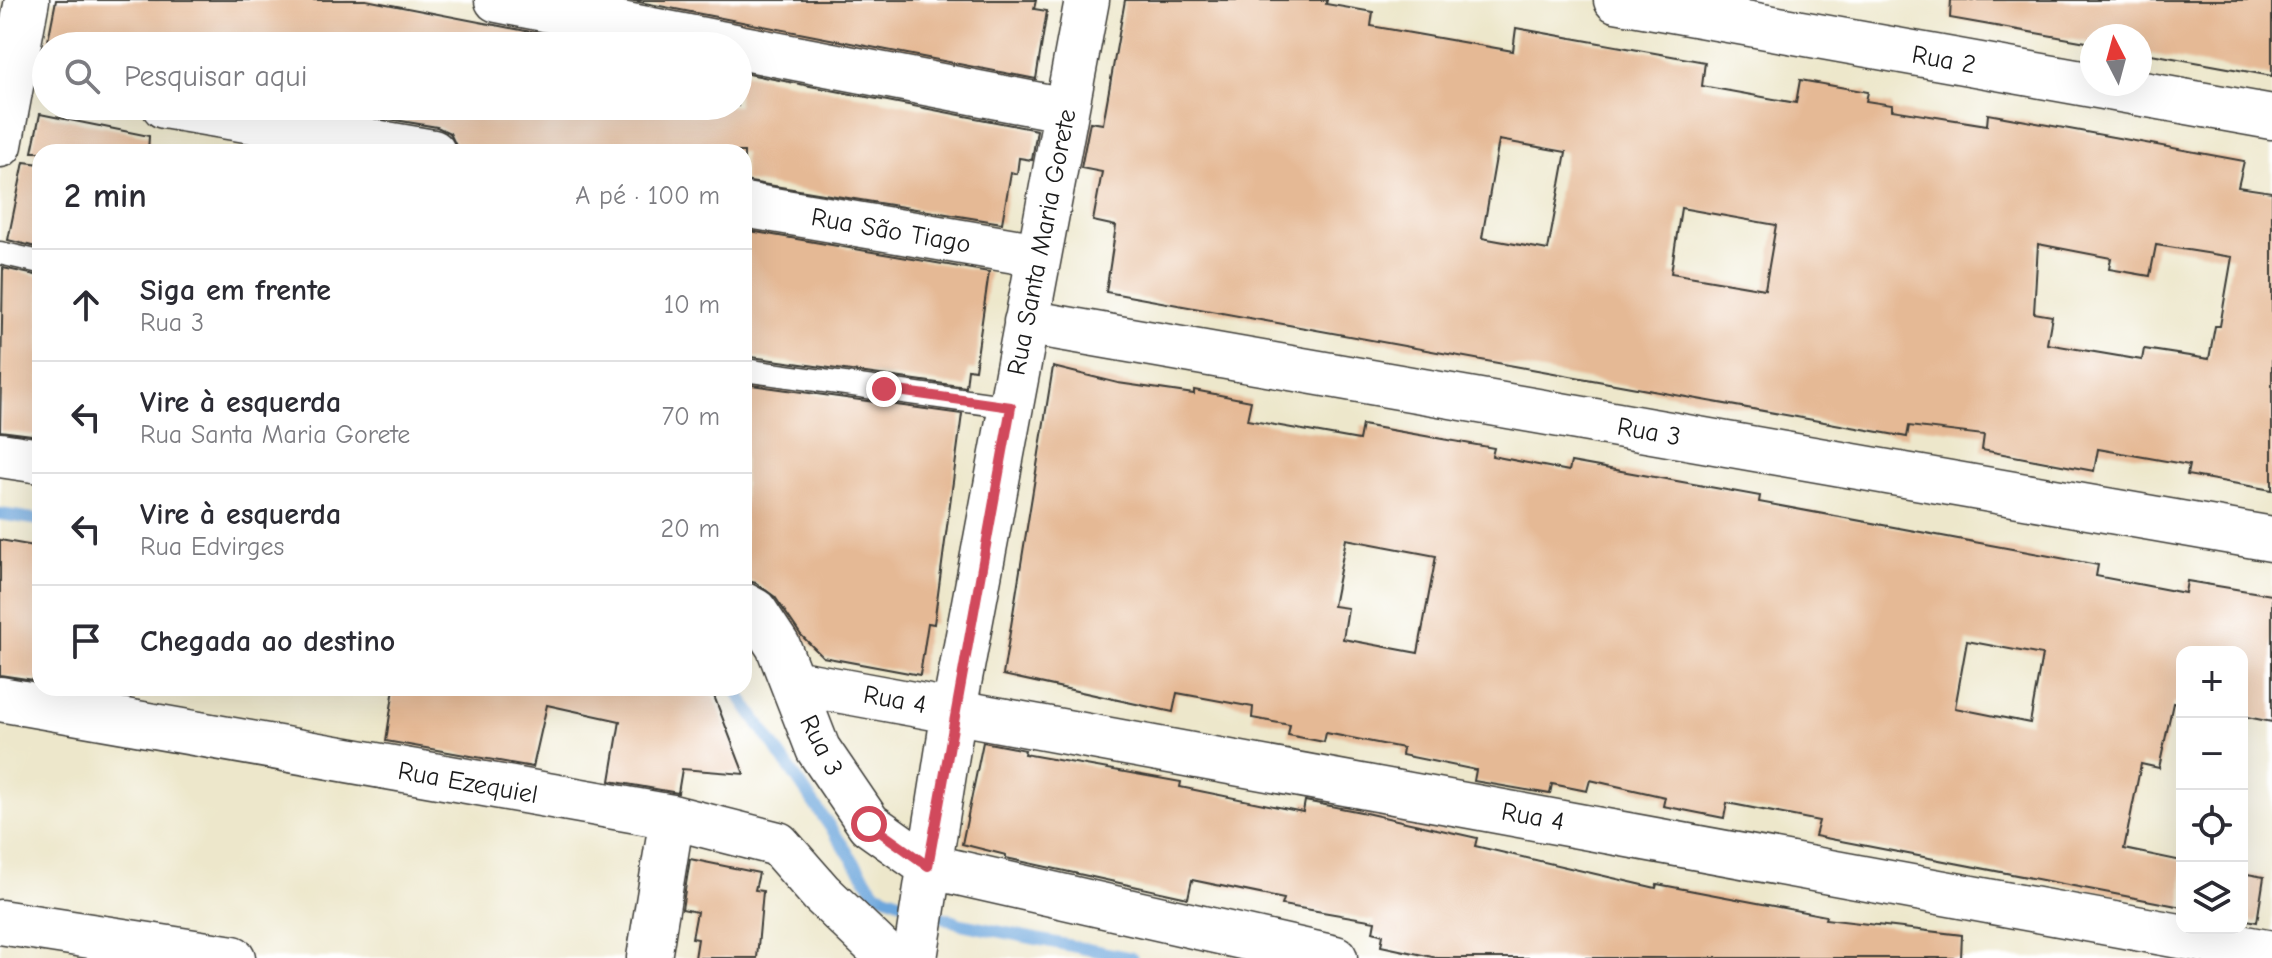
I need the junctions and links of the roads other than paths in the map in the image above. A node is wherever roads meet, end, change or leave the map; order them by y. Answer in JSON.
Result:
{"nodes":[{"id":1,"x":27,"y":0,"type":"edge"},
{"id":2,"x":497,"y":0,"type":"edge"},
{"id":3,"x":1087,"y":0,"type":"edge"},
{"id":4,"x":1616,"y":0,"type":"edge"},
{"id":5,"x":664,"y":32,"type":"edge"},
{"id":6,"x":752,"y":49,"type":"edge"},
{"id":7,"x":19,"y":81,"type":"edge"},
{"id":8,"x":1066,"y":110,"type":"junction"},
{"id":9,"x":2272,"y":117,"type":"edge"},
{"id":10,"x":246,"y":120,"type":"edge"},
{"id":11,"x":386,"y":144,"type":"edge"},
{"id":12,"x":0,"y":145,"type":"edge"},
{"id":13,"x":752,"y":206,"type":"edge"},
{"id":14,"x":0,"y":253,"type":"edge"},
{"id":15,"x":1039,"y":255,"type":"junction"},
{"id":16,"x":32,"y":260,"type":"edge"},
{"id":17,"x":1026,"y":322,"type":"junction"},
{"id":18,"x":752,"y":371,"type":"edge"},
{"id":19,"x":1011,"y":407,"type":"junction"},
{"id":20,"x":0,"y":455,"type":"edge"},
{"id":21,"x":32,"y":460,"type":"edge"},
{"id":22,"x":2272,"y":539,"type":"edge"},
{"id":23,"x":752,"y":609,"type":"edge"},
{"id":24,"x":793,"y":682,"type":"junction"},
{"id":25,"x":0,"y":699,"type":"edge"},
{"id":26,"x":954,"y":710,"type":"junction"},
{"id":27,"x":672,"y":817,"type":"junction"},
{"id":28,"x":927,"y":872,"type":"junction"},
{"id":29,"x":0,"y":922,"type":"edge"},
{"id":30,"x":2272,"y":953,"type":"edge"},
{"id":31,"x":906,"y":954,"type":"edge"},
{"id":32,"x":233,"y":958,"type":"edge"},
{"id":33,"x":649,"y":958,"type":"edge"},
{"id":34,"x":1335,"y":958,"type":"edge"}],
"edges":[{"from":1,"to":7,"type":"street"},
{"from":2,"to":5,"type":"street"},
{"from":3,"to":8,"type":"street","name":"Rua Santa Maria Gorete"},
{"from":4,"to":9,"type":"street","name":"Rua 2"},
{"from":6,"to":8,"type":"street"},
{"from":7,"to":12,"type":"street"},
{"from":8,"to":15,"type":"street","name":"Rua Santa Maria Gorete"},
{"from":10,"to":11,"type":"street"},
{"from":13,"to":15,"type":"street","name":"Rua São Tiago"},
{"from":14,"to":16,"type":"lane"},
{"from":15,"to":17,"type":"street","name":"Rua Santa Maria Gorete"},
{"from":17,"to":19,"type":"street","name":"Rua Santa Maria Gorete"},
{"from":17,"to":22,"type":"street","name":"Rua 3"},
{"from":18,"to":19,"type":"lane"},
{"from":19,"to":26,"type":"street","name":"Rua Santa Maria Gorete"},
{"from":20,"to":21,"type":"street"},
{"from":23,"to":24,"type":"street","name":"Rua 3"},
{"from":24,"to":26,"type":"street","name":"Rua 4"},
{"from":24,"to":28,"type":"street","name":"Rua 3"},
{"from":25,"to":27,"type":"street","name":"Rua Ezequiel"},
{"from":26,"to":28,"type":"street","name":"Rua Santa Maria Gorete"},
{"from":26,"to":30,"type":"street","name":"Rua 4"},
{"from":27,"to":31,"type":"street","name":"Rua Ezequiel"},
{"from":27,"to":33,"type":"street"},
{"from":28,"to":31,"type":"street","name":"Rua Santa Maria Gorete"},
{"from":28,"to":34,"type":"street"},
{"from":29,"to":32,"type":"street"}]}
